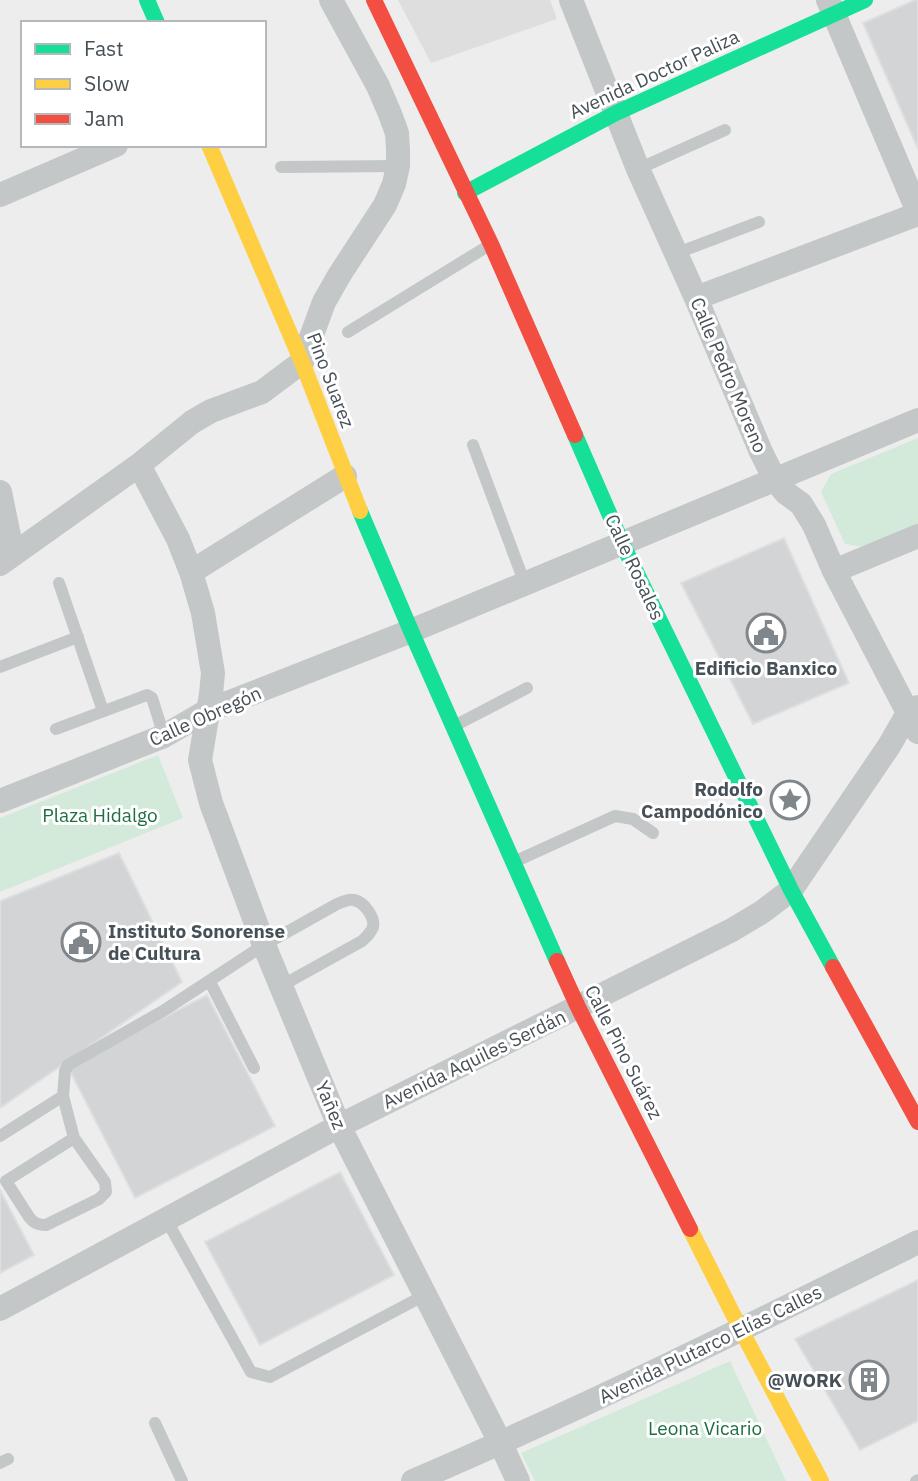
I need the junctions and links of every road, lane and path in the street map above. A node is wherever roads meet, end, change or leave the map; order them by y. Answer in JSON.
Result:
{"nodes":[{"id":1,"x":147,"y":0,"type":"edge"},
{"id":2,"x":331,"y":0,"type":"edge"},
{"id":3,"x":373,"y":0,"type":"edge"},
{"id":4,"x":571,"y":0,"type":"edge"},
{"id":5,"x":865,"y":0,"type":"edge"},
{"id":6,"x":831,"y":7,"type":"edge"},
{"id":7,"x":156,"y":21,"type":"edge"},
{"id":8,"x":616,"y":113,"type":"junction"},
{"id":9,"x":724,"y":130,"type":"dead end"},
{"id":10,"x":111,"y":147,"type":"edge"},
{"id":11,"x":210,"y":147,"type":"edge"},
{"id":12,"x":398,"y":166,"type":"junction"},
{"id":13,"x":281,"y":167,"type":"dead end"},
{"id":14,"x":638,"y":169,"type":"junction"},
{"id":15,"x":465,"y":192,"type":"junction"},
{"id":16,"x":0,"y":195,"type":"edge"},
{"id":17,"x":918,"y":213,"type":"edge"},
{"id":18,"x":759,"y":222,"type":"dead end"},
{"id":19,"x":491,"y":244,"type":"junction"},
{"id":20,"x":677,"y":253,"type":"junction"},
{"id":21,"x":696,"y":298,"type":"junction"},
{"id":22,"x":348,"y":332,"type":"dead end"},
{"id":23,"x":302,"y":362,"type":"junction"},
{"id":24,"x":918,"y":420,"type":"edge"},
{"id":25,"x":474,"y":445,"type":"dead end"},
{"id":26,"x":139,"y":465,"type":"junction"},
{"id":27,"x":345,"y":476,"type":"junction"},
{"id":28,"x":775,"y":481,"type":"junction"},
{"id":29,"x":0,"y":492,"type":"edge"},
{"id":30,"x":918,"y":536,"type":"edge"},
{"id":31,"x":622,"y":543,"type":"junction"},
{"id":32,"x":7,"y":560,"type":"edge"},
{"id":33,"x":834,"y":571,"type":"junction"},
{"id":34,"x":191,"y":572,"type":"junction"},
{"id":35,"x":59,"y":583,"type":"dead end"},
{"id":36,"x":525,"y":584,"type":"junction"},
{"id":37,"x":411,"y":631,"type":"junction"},
{"id":38,"x":78,"y":637,"type":"junction"},
{"id":39,"x":0,"y":667,"type":"edge"},
{"id":40,"x":527,"y":688,"type":"dead end"},
{"id":41,"x":207,"y":711,"type":"junction"},
{"id":42,"x":103,"y":712,"type":"junction"},
{"id":43,"x":915,"y":717,"type":"edge"},
{"id":44,"x":453,"y":726,"type":"junction"},
{"id":45,"x":56,"y":729,"type":"dead end"},
{"id":46,"x":163,"y":736,"type":"junction"},
{"id":47,"x":0,"y":801,"type":"edge"},
{"id":48,"x":653,"y":833,"type":"dead end"},
{"id":49,"x":513,"y":863,"type":"junction"},
{"id":50,"x":792,"y":890,"type":"junction"},
{"id":51,"x":264,"y":945,"type":"junction"},
{"id":52,"x":210,"y":982,"type":"junction"},
{"id":53,"x":281,"y":986,"type":"junction"},
{"id":54,"x":578,"y":1007,"type":"junction"},
{"id":55,"x":254,"y":1068,"type":"dead end"},
{"id":56,"x":63,"y":1096,"type":"junction"},
{"id":57,"x":918,"y":1122,"type":"edge"},
{"id":58,"x":339,"y":1126,"type":"junction"},
{"id":59,"x":0,"y":1136,"type":"edge"},
{"id":60,"x":74,"y":1138,"type":"junction"},
{"id":61,"x":3,"y":1175,"type":"edge"},
{"id":62,"x":166,"y":1219,"type":"junction"},
{"id":63,"x":918,"y":1242,"type":"edge"},
{"id":64,"x":425,"y":1295,"type":"junction"},
{"id":65,"x":0,"y":1309,"type":"edge"},
{"id":66,"x":741,"y":1330,"type":"junction"},
{"id":67,"x":155,"y":1423,"type":"dead end"},
{"id":68,"x":501,"y":1444,"type":"junction"},
{"id":69,"x":182,"y":1481,"type":"edge"},
{"id":70,"x":413,"y":1481,"type":"edge"},
{"id":71,"x":518,"y":1481,"type":"edge"},
{"id":72,"x":821,"y":1481,"type":"edge"}],
"edges":[{"from":1,"to":7,"type":"main road"},
{"from":2,"to":12,"type":"street"},
{"from":3,"to":15,"type":"main road","name":"Calle Rosales"},
{"from":4,"to":8,"type":"street","name":"Calle Pedro Moreno"},
{"from":5,"to":6,"type":"main road","name":"Avenida Doctor Paliza"},
{"from":6,"to":8,"type":"main road","name":"Avenida Doctor Paliza"},
{"from":6,"to":17,"type":"street"},
{"from":8,"to":14,"type":"street","name":"Calle Pedro Moreno"},
{"from":8,"to":15,"type":"main road","name":"Avenida Doctor Paliza"},
{"from":9,"to":14,"type":"lane"},
{"from":10,"to":16,"type":"street"},
{"from":11,"to":23,"type":"main road","name":"Pino Suarez"},
{"from":12,"to":13,"type":"lane"},
{"from":12,"to":23,"type":"street"},
{"from":14,"to":20,"type":"street","name":"Calle Pedro Moreno"},
{"from":15,"to":19,"type":"main road","name":"Calle Rosales"},
{"from":17,"to":21,"type":"street"},
{"from":18,"to":20,"type":"lane"},
{"from":19,"to":22,"type":"lane"},
{"from":19,"to":31,"type":"main road","name":"Calle Rosales"},
{"from":20,"to":21,"type":"street","name":"Calle Pedro Moreno"},
{"from":21,"to":28,"type":"street","name":"Calle Pedro Moreno"},
{"from":23,"to":26,"type":"street"},
{"from":23,"to":27,"type":"main road","name":"Pino Suarez"},
{"from":24,"to":28,"type":"street","name":"Calle Obregón"},
{"from":25,"to":36,"type":"lane"},
{"from":26,"to":32,"type":"street"},
{"from":26,"to":34,"type":"street","name":"Yañez"},
{"from":27,"to":34,"type":"street"},
{"from":27,"to":37,"type":"main road","name":"Pino Suarez"},
{"from":28,"to":31,"type":"street","name":"Calle Obregón"},
{"from":28,"to":33,"type":"street","name":"Calle Pedro Moreno"},
{"from":29,"to":32,"type":"street"},
{"from":30,"to":33,"type":"street"},
{"from":31,"to":36,"type":"street","name":"Calle Obregón"},
{"from":31,"to":50,"type":"main road","name":"Calle Rosales"},
{"from":33,"to":43,"type":"street","name":"Calle Pedro Moreno"},
{"from":34,"to":41,"type":"street","name":"Yañez"},
{"from":35,"to":38,"type":"lane"},
{"from":36,"to":37,"type":"street","name":"Calle Obregón"},
{"from":37,"to":41,"type":"street","name":"Calle Obregón"},
{"from":37,"to":44,"type":"main road","name":"Calle Pino Suárez"},
{"from":38,"to":39,"type":"lane"},
{"from":38,"to":42,"type":"lane"},
{"from":40,"to":44,"type":"lane"},
{"from":41,"to":46,"type":"street","name":"Calle Obregón"},
{"from":41,"to":51,"type":"street","name":"Yañez"},
{"from":42,"to":45,"type":"lane"},
{"from":42,"to":46,"type":"lane"},
{"from":43,"to":50,"type":"street","name":"Avenida Aquiles Serdán"},
{"from":44,"to":49,"type":"main road","name":"Calle Pino Suárez"},
{"from":46,"to":47,"type":"street","name":"Calle Obregón"},
{"from":48,"to":49,"type":"lane"},
{"from":49,"to":54,"type":"main road","name":"Calle Pino Suárez"},
{"from":50,"to":54,"type":"street","name":"Avenida Aquiles Serdán"},
{"from":50,"to":57,"type":"main road","name":"Calle Rosales"},
{"from":51,"to":52,"type":"lane"},
{"from":51,"to":53,"type":"street","name":"Yañez"},
{"from":51,"to":53,"type":"lane"},
{"from":52,"to":55,"type":"lane"},
{"from":52,"to":56,"type":"lane"},
{"from":53,"to":58,"type":"street","name":"Yañez"},
{"from":54,"to":58,"type":"street","name":"Avenida Aquiles Serdán"},
{"from":54,"to":66,"type":"main road","name":"Calle Pino Suárez"},
{"from":56,"to":59,"type":"lane"},
{"from":56,"to":60,"type":"lane"},
{"from":58,"to":62,"type":"street","name":"Avenida Aquiles Serdán"},
{"from":58,"to":64,"type":"street","name":"Yañez"},
{"from":60,"to":61,"type":"lane"},
{"from":60,"to":61,"type":"lane"},
{"from":62,"to":64,"type":"lane"},
{"from":62,"to":65,"type":"street","name":"Avenida Aquiles Serdán"},
{"from":63,"to":66,"type":"street","name":"Avenida Plutarco Elías Calles"},
{"from":64,"to":68,"type":"street","name":"Yañez"},
{"from":66,"to":68,"type":"street","name":"Avenida Plutarco Elías Calles"},
{"from":66,"to":72,"type":"main road","name":"Calle Pino Suárez"},
{"from":67,"to":69,"type":"lane"},
{"from":68,"to":70,"type":"street","name":"Avenida Plutarco Elías Calles"},
{"from":68,"to":71,"type":"street","name":"Yañez"}]}
